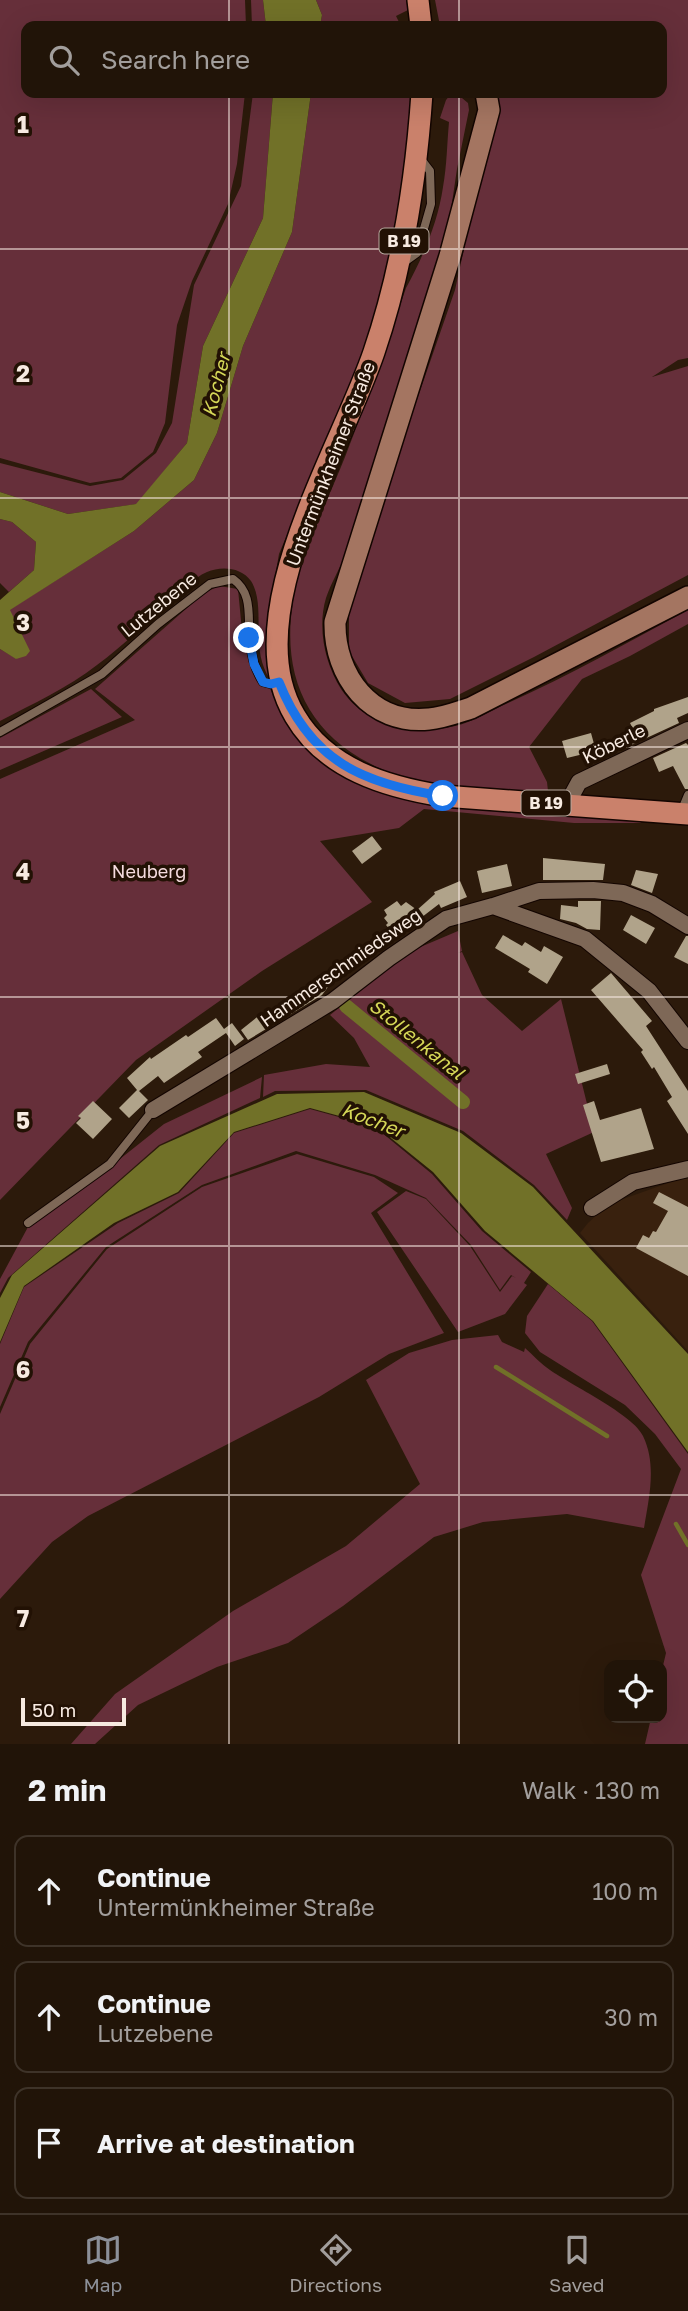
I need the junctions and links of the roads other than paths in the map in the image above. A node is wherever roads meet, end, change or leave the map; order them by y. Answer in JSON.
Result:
{"nodes":[{"id":1,"x":418,"y":0,"type":"edge"},
{"id":2,"x":420,"y":21,"type":"edge"},
{"id":3,"x":422,"y":98,"type":"edge"},
{"id":4,"x":486,"y":98,"type":"edge"},
{"id":5,"x":688,"y":597,"type":"edge"},
{"id":6,"x":279,"y":682,"type":"junction"},
{"id":7,"x":688,"y":730,"type":"edge"},
{"id":8,"x":0,"y":733,"type":"edge"},
{"id":9,"x":567,"y":804,"type":"junction"},
{"id":10,"x":686,"y":807,"type":"edge"},
{"id":11,"x":493,"y":906,"type":"junction"},
{"id":12,"x":688,"y":926,"type":"edge"},
{"id":13,"x":688,"y":1041,"type":"edge"},
{"id":14,"x":153,"y":1110,"type":"joint"},
{"id":15,"x":688,"y":1169,"type":"edge"},
{"id":16,"x":592,"y":1208,"type":"dead end"},
{"id":17,"x":28,"y":1223,"type":"dead end"}],
"edges":[{"from":1,"to":2,"type":"main road"},
{"from":3,"to":6,"type":"main road","name":"Untermünkheimer Straße","number":"B 19"},
{"from":4,"to":5,"type":"main road"},
{"from":6,"to":8,"type":"lane","name":"Lutzebene"},
{"from":6,"to":9,"type":"main road","name":"Untermünkheimer Straße","number":"B 19"},
{"from":7,"to":9,"type":"street","name":"Köberle"},
{"from":9,"to":10,"type":"main road","name":"Untermünkheimer Straße","number":"B 19"},
{"from":11,"to":12,"type":"street","name":"Hammerschmiedsweg"},
{"from":11,"to":13,"type":"street"},
{"from":11,"to":14,"type":"street","name":"Hammerschmiedsweg"},
{"from":14,"to":17,"type":"lane","name":"Hammerschmiedsweg"},
{"from":15,"to":16,"type":"street"}]}
